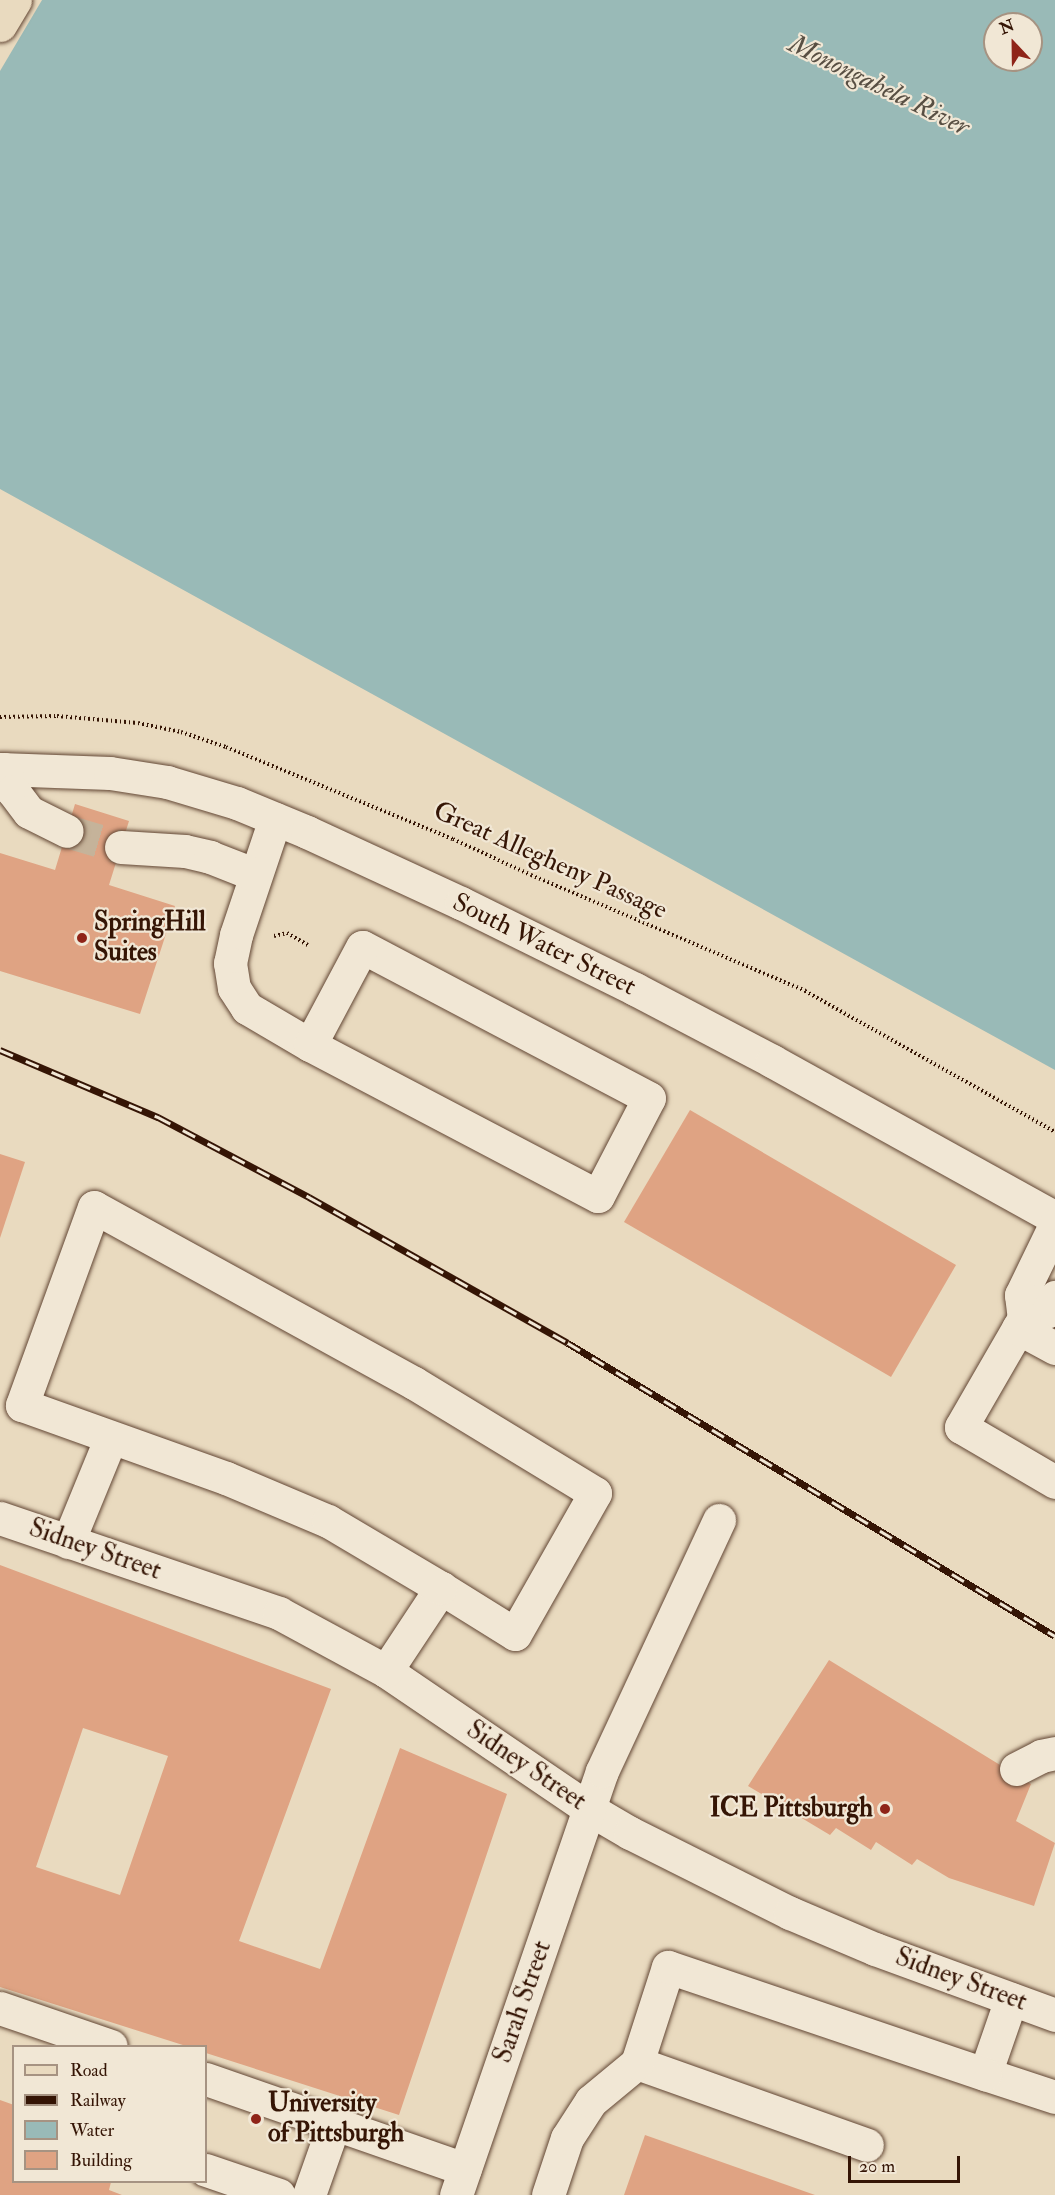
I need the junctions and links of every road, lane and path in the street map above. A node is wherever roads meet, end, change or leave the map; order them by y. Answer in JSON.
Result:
{"nodes":[{"id":1,"x":15,"y":0,"type":"edge"},
{"id":2,"x":0,"y":25,"type":"edge"},
{"id":3,"x":0,"y":717,"type":"edge"},
{"id":4,"x":2,"y":769,"type":"edge"},
{"id":5,"x":275,"y":819,"type":"junction"},
{"id":6,"x":67,"y":831,"type":"tunnel mouth"},
{"id":7,"x":121,"y":847,"type":"tunnel mouth"},
{"id":8,"x":256,"y":875,"type":"junction"},
{"id":9,"x":264,"y":939,"type":"dead end"},
{"id":10,"x":308,"y":945,"type":"dead end"},
{"id":11,"x":310,"y":1045,"type":"junction"},
{"id":12,"x":1055,"y":1132,"type":"edge"},
{"id":13,"x":1055,"y":1218,"type":"edge"},
{"id":14,"x":1055,"y":1225,"type":"edge"},
{"id":15,"x":1055,"y":1297,"type":"edge"},
{"id":16,"x":1021,"y":1323,"type":"junction"},
{"id":17,"x":1055,"y":1348,"type":"edge"},
{"id":18,"x":111,"y":1437,"type":"junction"},
{"id":19,"x":1055,"y":1482,"type":"edge"},
{"id":20,"x":0,"y":1518,"type":"edge"},
{"id":21,"x":719,"y":1520,"type":"dead end"},
{"id":22,"x":68,"y":1542,"type":"junction"},
{"id":23,"x":441,"y":1588,"type":"junction"},
{"id":24,"x":386,"y":1671,"type":"junction"},
{"id":25,"x":1055,"y":1753,"type":"edge"},
{"id":26,"x":1016,"y":1769,"type":"dead end"},
{"id":27,"x":589,"y":1809,"type":"junction"},
{"id":28,"x":1011,"y":1999,"type":"junction"},
{"id":29,"x":0,"y":2008,"type":"edge"},
{"id":30,"x":1055,"y":2015,"type":"edge"},
{"id":31,"x":108,"y":2045,"type":"edge"},
{"id":32,"x":637,"y":2063,"type":"junction"},
{"id":33,"x":985,"y":2073,"type":"junction"},
{"id":34,"x":207,"y":2079,"type":"edge"},
{"id":35,"x":1055,"y":2097,"type":"edge"},
{"id":36,"x":334,"y":2124,"type":"junction"},
{"id":37,"x":867,"y":2145,"type":"dead end"},
{"id":38,"x":207,"y":2170,"type":"edge"},
{"id":39,"x":461,"y":2182,"type":"edge"},
{"id":40,"x":279,"y":2195,"type":"edge"},
{"id":41,"x":309,"y":2195,"type":"edge"},
{"id":42,"x":548,"y":2195,"type":"edge"}],
"edges":[{"from":1,"to":2,"type":"main road"},
{"from":3,"to":12,"type":"path","name":"Great Allegheny Passage"},
{"from":4,"to":5,"type":"street","name":"South Water Street"},
{"from":4,"to":6,"type":"street"},
{"from":5,"to":8,"type":"street"},
{"from":5,"to":13,"type":"street","name":"South Water Street"},
{"from":7,"to":8,"type":"street"},
{"from":8,"to":11,"type":"street"},
{"from":9,"to":10,"type":"path"},
{"from":11,"to":11,"type":"street"},
{"from":14,"to":16,"type":"street"},
{"from":15,"to":16,"type":"street"},
{"from":16,"to":17,"type":"street"},
{"from":16,"to":19,"type":"street"},
{"from":18,"to":22,"type":"street"},
{"from":18,"to":23,"type":"street"},
{"from":18,"to":23,"type":"street"},
{"from":20,"to":22,"type":"street","name":"Sidney Street"},
{"from":21,"to":27,"type":"street","name":"Sarah Street"},
{"from":22,"to":24,"type":"street","name":"Sidney Street"},
{"from":23,"to":24,"type":"street"},
{"from":24,"to":27,"type":"street","name":"Sidney Street"},
{"from":25,"to":26,"type":"street"},
{"from":27,"to":28,"type":"street","name":"Sidney Street"},
{"from":27,"to":39,"type":"street","name":"Sarah Street"},
{"from":28,"to":30,"type":"street","name":"Sidney Street"},
{"from":28,"to":33,"type":"street"},
{"from":29,"to":31,"type":"street"},
{"from":32,"to":33,"type":"street"},
{"from":32,"to":37,"type":"street"},
{"from":32,"to":42,"type":"street"},
{"from":33,"to":35,"type":"street"},
{"from":34,"to":36,"type":"street"},
{"from":36,"to":39,"type":"street"},
{"from":36,"to":41,"type":"street"},
{"from":38,"to":40,"type":"street"}]}
